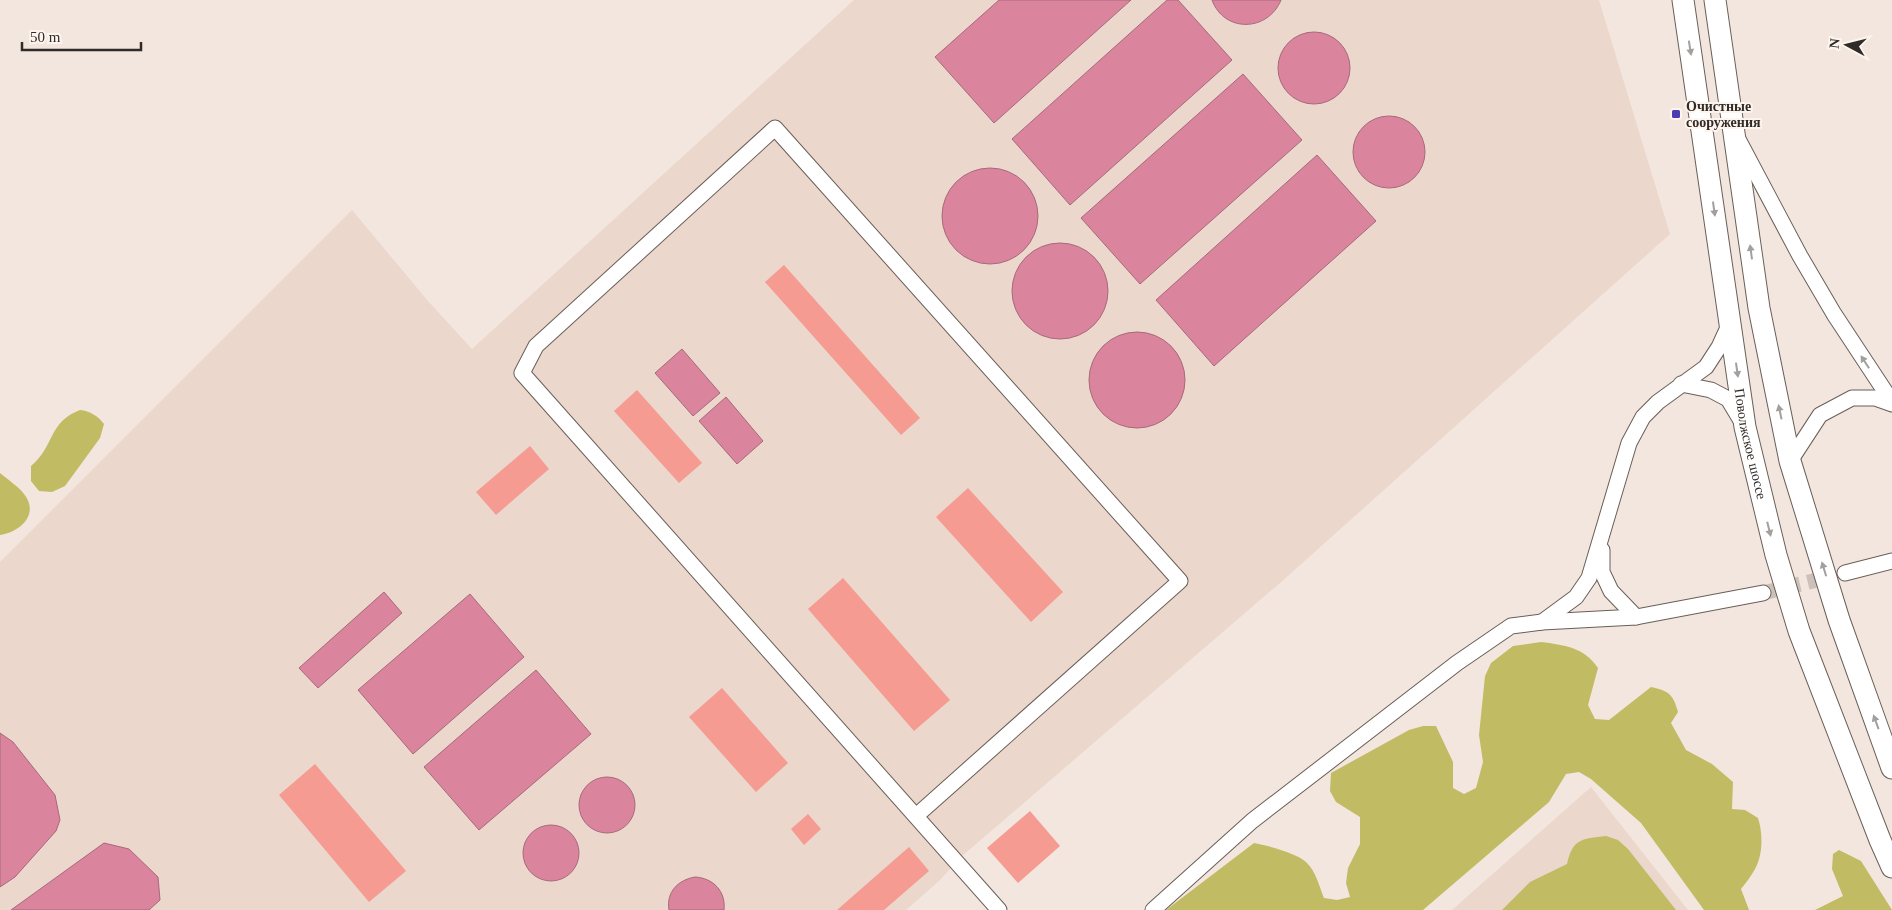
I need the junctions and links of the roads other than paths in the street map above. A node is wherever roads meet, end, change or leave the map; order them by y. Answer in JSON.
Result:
{"nodes":[{"id":1,"x":1683,"y":0,"type":"edge"},
{"id":2,"x":1715,"y":0,"type":"edge"},
{"id":3,"x":1733,"y":129,"type":"junction"},
{"id":4,"x":1730,"y":322,"type":"junction"},
{"id":5,"x":1681,"y":384,"type":"junction"},
{"id":6,"x":1892,"y":403,"type":"edge"},
{"id":7,"x":1745,"y":427,"type":"junction"},
{"id":8,"x":1790,"y":461,"type":"junction"},
{"id":9,"x":1602,"y":536,"type":"junction"},
{"id":10,"x":1892,"y":561,"type":"edge"},
{"id":11,"x":1845,"y":573,"type":"tunnel mouth"},
{"id":12,"x":1763,"y":593,"type":"tunnel mouth"},
{"id":13,"x":1636,"y":617,"type":"junction"},
{"id":14,"x":1542,"y":622,"type":"junction"},
{"id":15,"x":1892,"y":768,"type":"edge"},
{"id":16,"x":916,"y":816,"type":"junction"},
{"id":17,"x":1892,"y":867,"type":"edge"},
{"id":18,"x":998,"y":910,"type":"edge"},
{"id":19,"x":1153,"y":910,"type":"edge"}],
"edges":[{"from":1,"to":4,"type":"street","name":"Поволжское шоссе","one_way":true},
{"from":2,"to":3,"type":"street"},
{"from":6,"to":3,"type":"street","one_way":true},
{"from":8,"to":3,"type":"street","one_way":true},
{"from":4,"to":5,"type":"street"},
{"from":4,"to":7,"type":"street","name":"Поволжское шоссе","one_way":true},
{"from":5,"to":7,"type":"street"},
{"from":5,"to":9,"type":"street"},
{"from":6,"to":8,"type":"street"},
{"from":7,"to":17,"type":"street","name":"Поволжское шоссе","one_way":true},
{"from":15,"to":8,"type":"street","one_way":true},
{"from":9,"to":13,"type":"street"},
{"from":9,"to":14,"type":"street"},
{"from":10,"to":11,"type":"street"},
{"from":12,"to":13,"type":"street"},
{"from":13,"to":14,"type":"street"},
{"from":14,"to":19,"type":"street"},
{"from":16,"to":16,"type":"street"},
{"from":16,"to":18,"type":"street"}]}
